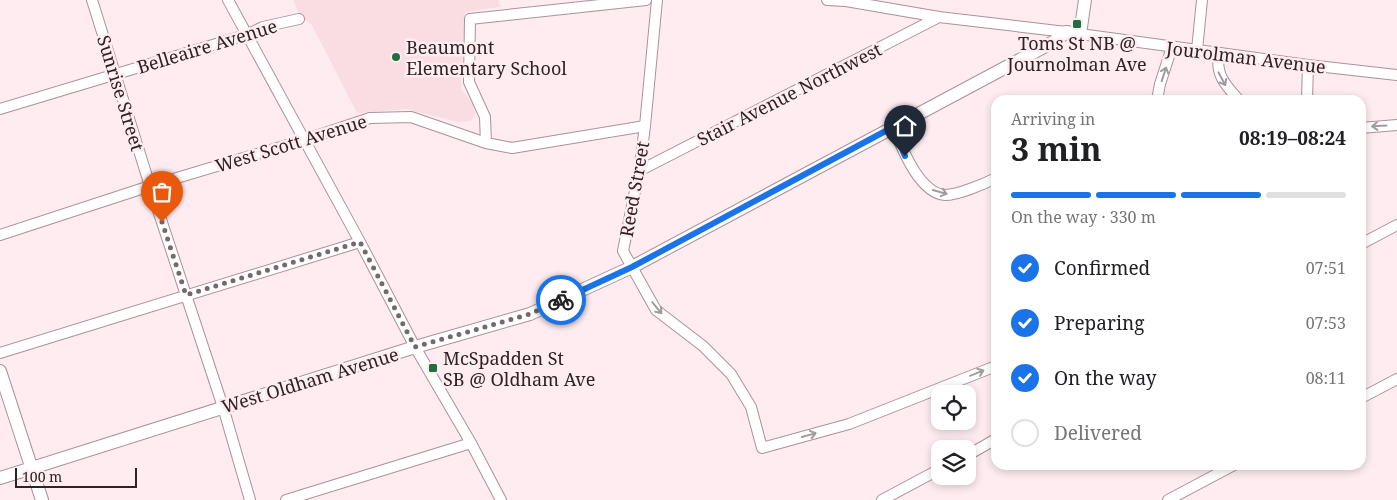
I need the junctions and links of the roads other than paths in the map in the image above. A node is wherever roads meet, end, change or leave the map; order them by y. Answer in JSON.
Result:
{"nodes":[{"id":1,"x":92,"y":0,"type":"edge"},
{"id":2,"x":228,"y":0,"type":"edge"},
{"id":3,"x":646,"y":0,"type":"edge"},
{"id":4,"x":657,"y":0,"type":"edge"},
{"id":5,"x":827,"y":0,"type":"edge"},
{"id":6,"x":1085,"y":0,"type":"edge"},
{"id":7,"x":1202,"y":0,"type":"edge"},
{"id":8,"x":846,"y":1,"type":"edge"},
{"id":9,"x":939,"y":17,"type":"junction"},
{"id":10,"x":299,"y":19,"type":"dead end"},
{"id":11,"x":1066,"y":32,"type":"junction"},
{"id":12,"x":1080,"y":34,"type":"junction"},
{"id":13,"x":246,"y":35,"type":"junction"},
{"id":14,"x":1172,"y":48,"type":"junction"},
{"id":15,"x":1197,"y":50,"type":"junction"},
{"id":16,"x":1219,"y":53,"type":"junction"},
{"id":17,"x":1308,"y":65,"type":"junction"},
{"id":18,"x":116,"y":74,"type":"junction"},
{"id":19,"x":1397,"y":75,"type":"edge"},
{"id":20,"x":1158,"y":95,"type":"edge"},
{"id":21,"x":1234,"y":95,"type":"edge"},
{"id":22,"x":1307,"y":95,"type":"edge"},
{"id":23,"x":0,"y":109,"type":"edge"},
{"id":24,"x":1397,"y":125,"type":"edge"},
{"id":25,"x":645,"y":126,"type":"junction"},
{"id":26,"x":893,"y":127,"type":"junction"},
{"id":27,"x":1366,"y":128,"type":"edge"},
{"id":28,"x":304,"y":140,"type":"junction"},
{"id":29,"x":486,"y":143,"type":"junction"},
{"id":30,"x":639,"y":171,"type":"junction"},
{"id":31,"x":991,"y":180,"type":"edge"},
{"id":32,"x":150,"y":186,"type":"junction"},
{"id":33,"x":1397,"y":225,"type":"edge"},
{"id":34,"x":0,"y":235,"type":"edge"},
{"id":35,"x":1366,"y":241,"type":"edge"},
{"id":36,"x":360,"y":242,"type":"junction"},
{"id":37,"x":632,"y":267,"type":"junction"},
{"id":38,"x":186,"y":295,"type":"junction"},
{"id":39,"x":415,"y":347,"type":"junction"},
{"id":40,"x":0,"y":353,"type":"edge"},
{"id":41,"x":991,"y":368,"type":"edge"},
{"id":42,"x":0,"y":371,"type":"edge"},
{"id":43,"x":1397,"y":379,"type":"edge"},
{"id":44,"x":1366,"y":395,"type":"edge"},
{"id":45,"x":223,"y":407,"type":"junction"},
{"id":46,"x":991,"y":442,"type":"edge"},
{"id":47,"x":471,"y":443,"type":"junction"},
{"id":48,"x":976,"y":450,"type":"edge"},
{"id":49,"x":32,"y":469,"type":"junction"},
{"id":50,"x":1225,"y":470,"type":"edge"},
{"id":51,"x":931,"y":474,"type":"edge"},
{"id":52,"x":0,"y":478,"type":"edge"},
{"id":53,"x":887,"y":499,"type":"edge"},
{"id":54,"x":42,"y":500,"type":"edge"},
{"id":55,"x":250,"y":500,"type":"edge"},
{"id":56,"x":286,"y":500,"type":"edge"},
{"id":57,"x":502,"y":500,"type":"edge"},
{"id":58,"x":1168,"y":500,"type":"edge"}],
"edges":[{"from":1,"to":18,"type":"street","name":"Sunrise Street"},
{"from":2,"to":13,"type":"street"},
{"from":3,"to":29,"type":"street"},
{"from":4,"to":25,"type":"street","name":"Reed Street"},
{"from":5,"to":8,"type":"street","name":"Jourolman Avenue"},
{"from":6,"to":12,"type":"street"},
{"from":7,"to":15,"type":"street"},
{"from":8,"to":9,"type":"street","name":"Jourolman Avenue"},
{"from":9,"to":11,"type":"street","name":"Jourolman Avenue"},
{"from":9,"to":30,"type":"street","name":"Stair Avenue Northwest"},
{"from":10,"to":13,"type":"street","name":"Belleaire Avenue"},
{"from":11,"to":12,"type":"street","name":"Jourolman Avenue"},
{"from":11,"to":26,"type":"street","name":"West Oldham Avenue"},
{"from":12,"to":14,"type":"street","name":"Jourolman Avenue"},
{"from":13,"to":18,"type":"street","name":"Belleaire Avenue"},
{"from":13,"to":28,"type":"street"},
{"from":14,"to":15,"type":"street","name":"Jourolman Avenue"},
{"from":20,"to":14,"type":"street","one_way":true},
{"from":15,"to":16,"type":"street","name":"Jourolman Avenue"},
{"from":16,"to":17,"type":"street","name":"Jourolman Avenue"},
{"from":16,"to":21,"type":"street","one_way":true},
{"from":17,"to":19,"type":"street","name":"Jourolman Avenue"},
{"from":17,"to":22,"type":"street"},
{"from":18,"to":23,"type":"street","name":"Belleaire Avenue"},
{"from":18,"to":32,"type":"street","name":"Sunrise Street"},
{"from":24,"to":27,"type":"street","one_way":true},
{"from":25,"to":29,"type":"street","name":"West Scott Avenue"},
{"from":25,"to":30,"type":"street","name":"Reed Street"},
{"from":26,"to":31,"type":"street","one_way":true},
{"from":26,"to":37,"type":"street","name":"West Oldham Avenue"},
{"from":28,"to":29,"type":"street","name":"West Scott Avenue"},
{"from":28,"to":32,"type":"street","name":"West Scott Avenue"},
{"from":28,"to":36,"type":"street"},
{"from":30,"to":37,"type":"street","name":"Reed Street"},
{"from":32,"to":34,"type":"street","name":"West Scott Avenue"},
{"from":32,"to":38,"type":"street","name":"Sunrise Street"},
{"from":33,"to":35,"type":"street"},
{"from":36,"to":38,"type":"street"},
{"from":36,"to":39,"type":"street"},
{"from":37,"to":39,"type":"street","name":"West Oldham Avenue"},
{"from":37,"to":41,"type":"street","name":"Reed Street","one_way":true},
{"from":38,"to":40,"type":"street"},
{"from":38,"to":45,"type":"street","name":"Sunrise Street"},
{"from":39,"to":45,"type":"street","name":"West Oldham Avenue"},
{"from":39,"to":47,"type":"street"},
{"from":42,"to":49,"type":"street"},
{"from":43,"to":44,"type":"street"},
{"from":45,"to":49,"type":"street","name":"West Oldham Avenue"},
{"from":45,"to":55,"type":"street","name":"Sunrise Street"},
{"from":46,"to":48,"type":"street"},
{"from":47,"to":56,"type":"street"},
{"from":47,"to":57,"type":"street"},
{"from":49,"to":52,"type":"street","name":"West Oldham Avenue"},
{"from":49,"to":54,"type":"street"},
{"from":50,"to":58,"type":"street"},
{"from":51,"to":53,"type":"street"}]}
